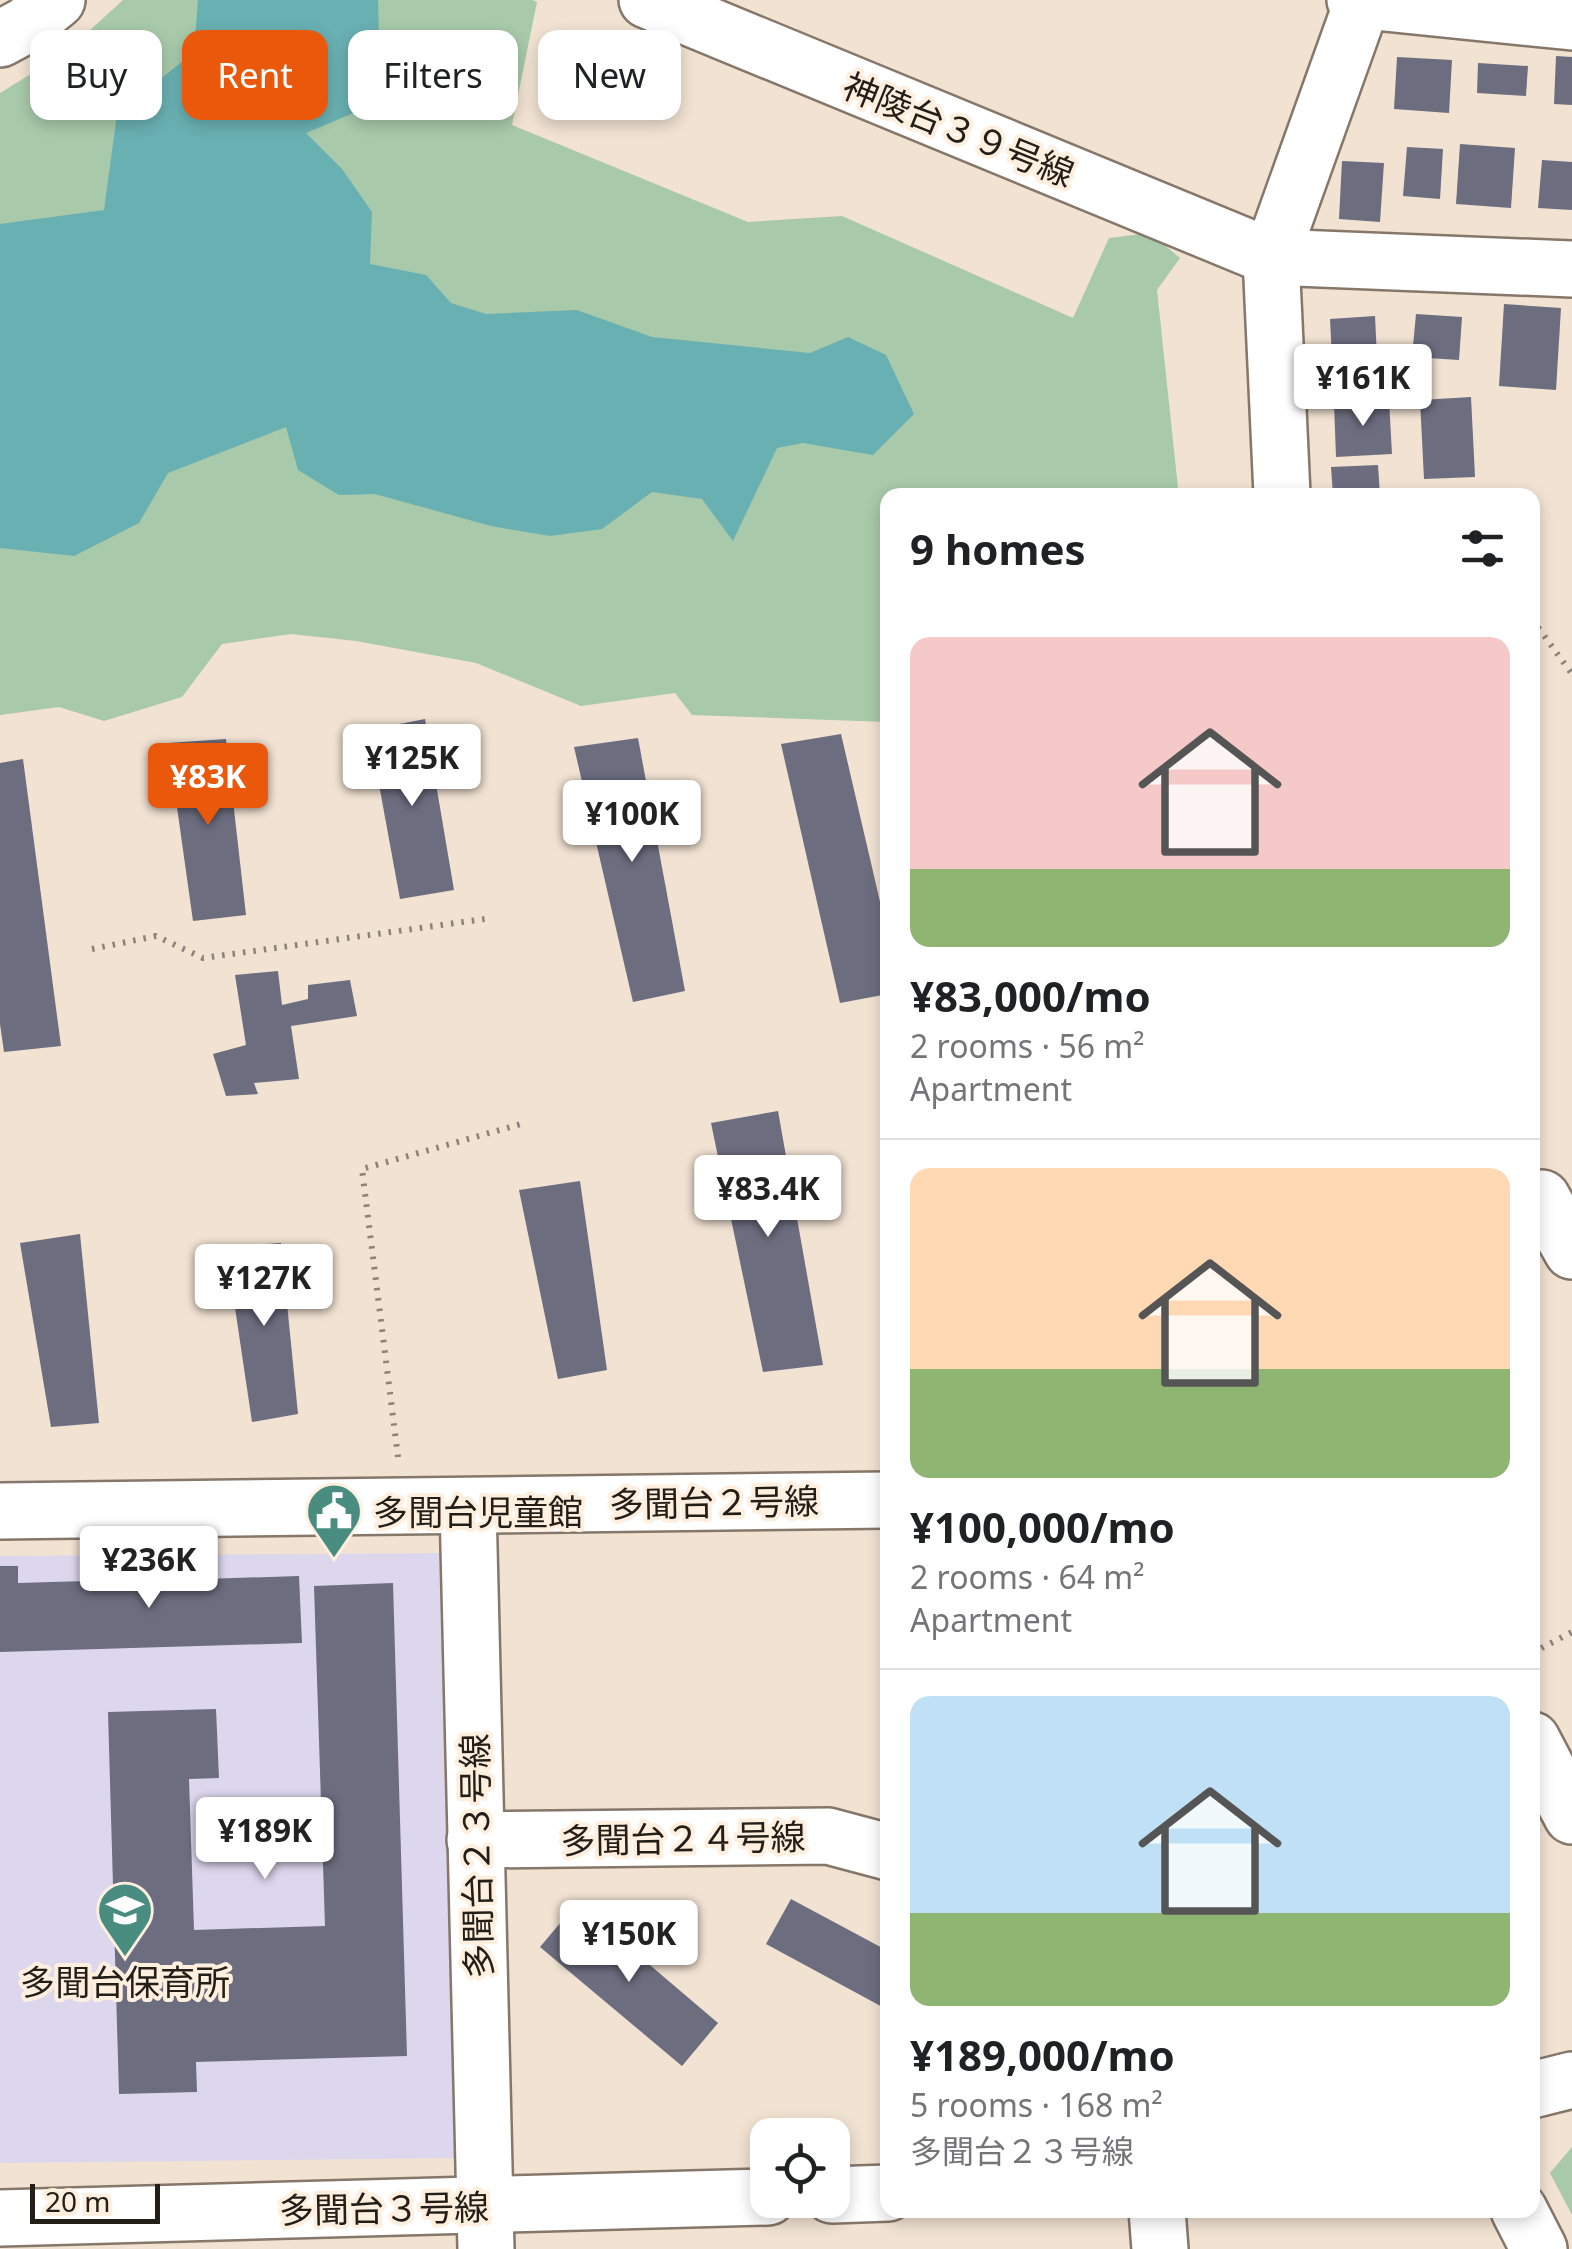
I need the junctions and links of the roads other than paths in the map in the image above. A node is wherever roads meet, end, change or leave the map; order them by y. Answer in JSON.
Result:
{"nodes":[{"id":1,"x":647,"y":0,"type":"edge"},
{"id":2,"x":1360,"y":1,"type":"edge"},
{"id":3,"x":1572,"y":22,"type":"edge"},
{"id":4,"x":1272,"y":258,"type":"junction"},
{"id":5,"x":1572,"y":269,"type":"edge"},
{"id":6,"x":1282,"y":488,"type":"edge"},
{"id":7,"x":1540,"y":1200,"type":"edge"},
{"id":8,"x":1572,"y":1251,"type":"edge"},
{"id":9,"x":880,"y":1500,"type":"edge"},
{"id":10,"x":468,"y":1506,"type":"junction"},
{"id":11,"x":0,"y":1512,"type":"edge"},
{"id":12,"x":1540,"y":1755,"type":"edge"},
{"id":13,"x":1572,"y":1816,"type":"edge"},
{"id":14,"x":476,"y":1840,"type":"junction"},
{"id":15,"x":880,"y":1850,"type":"edge"},
{"id":16,"x":1572,"y":2080,"type":"edge"},
{"id":17,"x":1540,"y":2088,"type":"edge"},
{"id":18,"x":880,"y":2193,"type":"edge"},
{"id":19,"x":850,"y":2194,"type":"edge"},
{"id":20,"x":750,"y":2199,"type":"edge"},
{"id":21,"x":0,"y":2218,"type":"edge"},
{"id":22,"x":1158,"y":2218,"type":"edge"},
{"id":23,"x":1523,"y":2218,"type":"edge"},
{"id":24,"x":485,"y":2228,"type":"edge"},
{"id":25,"x":1160,"y":2249,"type":"edge"},
{"id":26,"x":1539,"y":2249,"type":"edge"}],
"edges":[{"from":1,"to":4,"type":"street","name":"神陵台３９号線"},
{"from":2,"to":3,"type":"street"},
{"from":2,"to":4,"type":"street"},
{"from":4,"to":5,"type":"street","name":"神陵台３９号線"},
{"from":4,"to":6,"type":"street"},
{"from":7,"to":8,"type":"street"},
{"from":9,"to":10,"type":"street","name":"多聞台２号線"},
{"from":10,"to":11,"type":"street","name":"多聞台２号線"},
{"from":10,"to":14,"type":"street","name":"多聞台２３号線"},
{"from":12,"to":13,"type":"street"},
{"from":14,"to":15,"type":"street","name":"多聞台２４号線"},
{"from":14,"to":24,"type":"street","name":"多聞台２３号線"},
{"from":16,"to":17,"type":"street"},
{"from":18,"to":19,"type":"street"},
{"from":20,"to":24,"type":"street","name":"多聞台３号線"},
{"from":21,"to":24,"type":"street","name":"多聞台３号線"},
{"from":22,"to":25,"type":"street"},
{"from":23,"to":26,"type":"street"}]}
